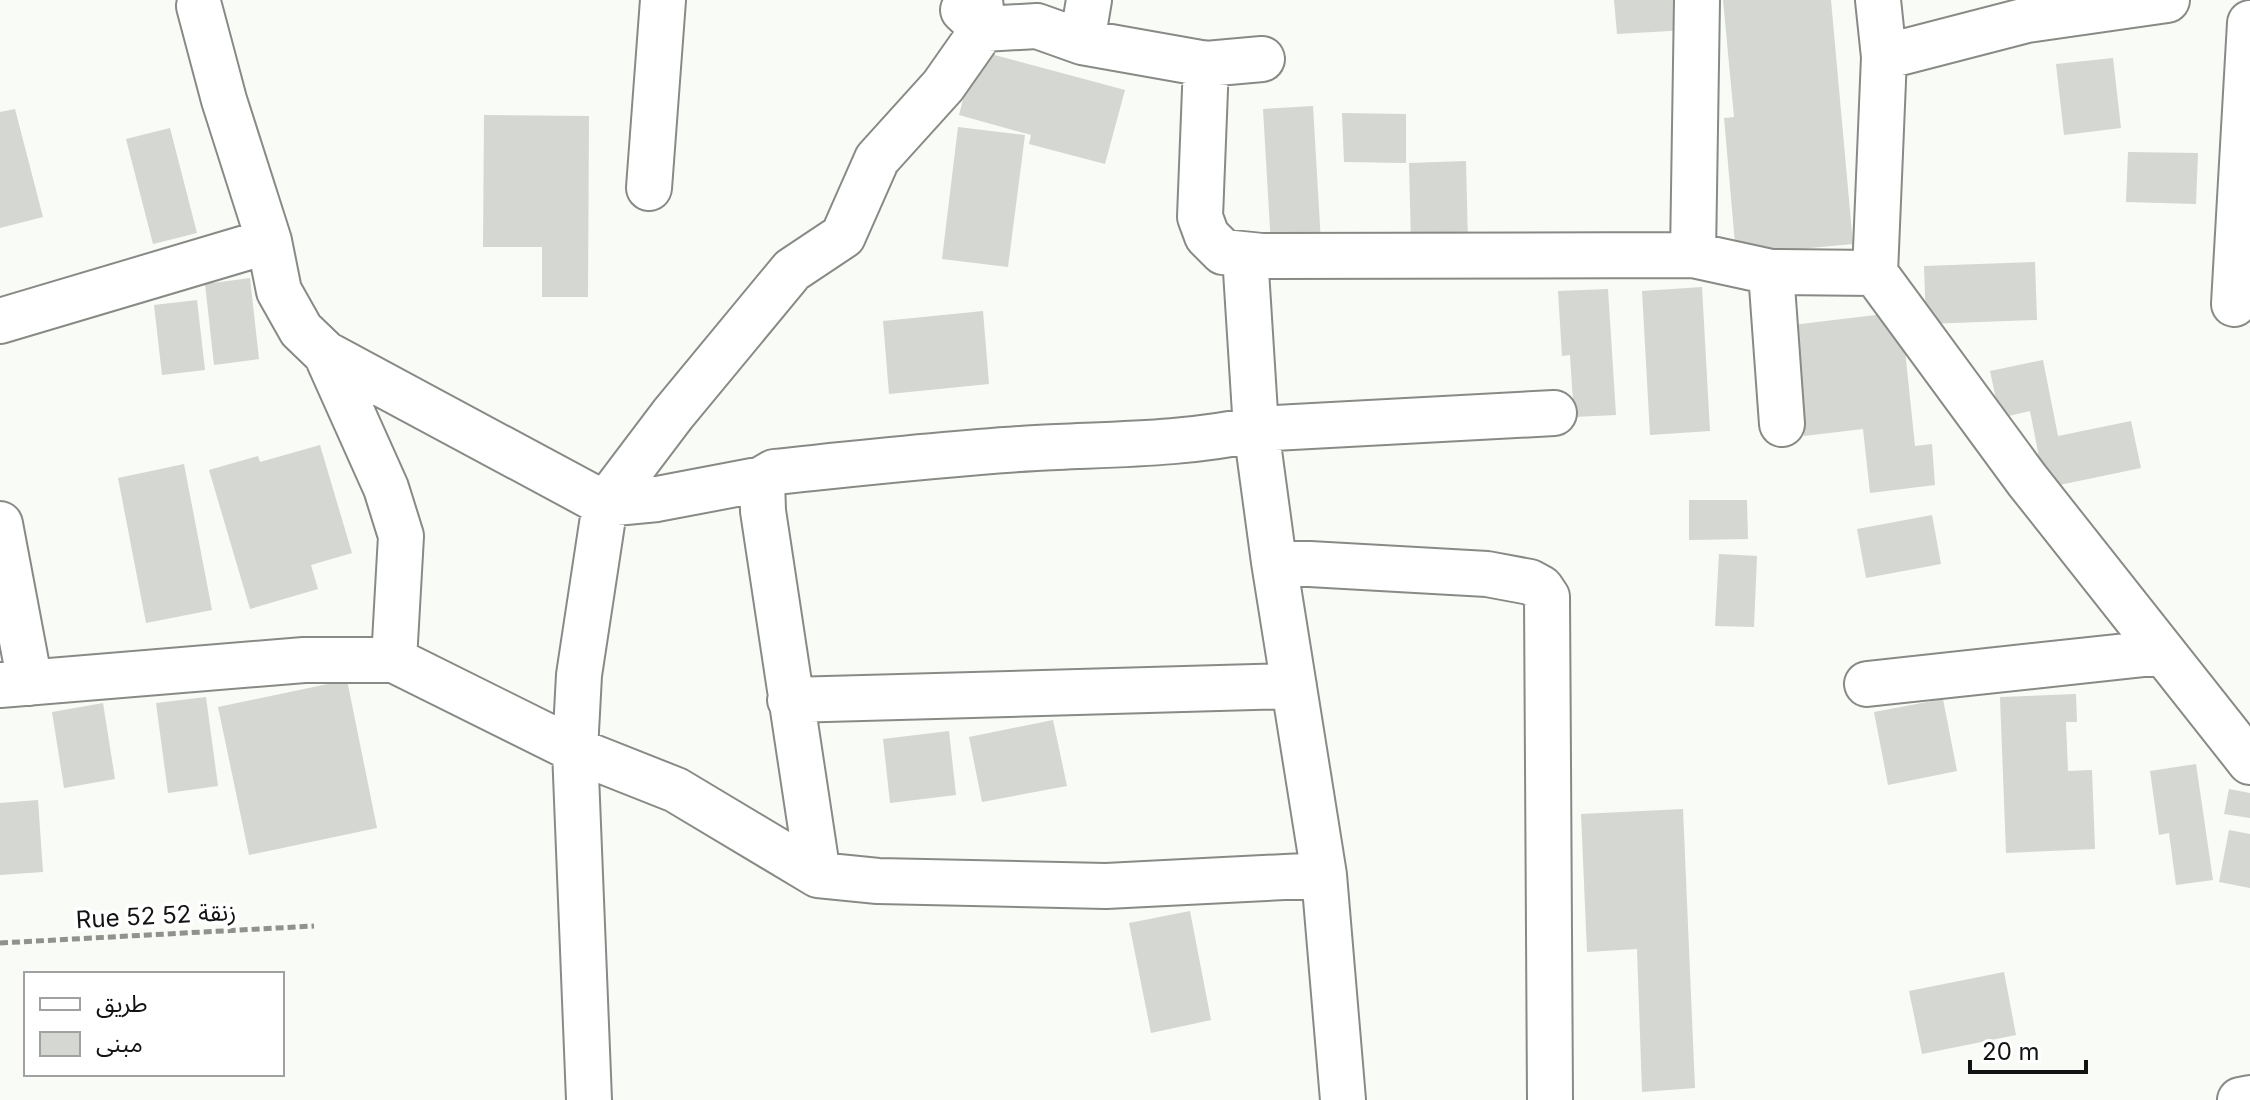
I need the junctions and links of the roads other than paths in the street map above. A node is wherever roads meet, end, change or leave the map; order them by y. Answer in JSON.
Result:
{"nodes":[{"id":1,"x":663,"y":0,"type":"edge"},
{"id":2,"x":1697,"y":0,"type":"edge"},
{"id":3,"x":1878,"y":0,"type":"edge"},
{"id":4,"x":2167,"y":0,"type":"edge"},
{"id":5,"x":187,"y":2,"type":"edge"},
{"id":6,"x":972,"y":10,"type":"edge"},
{"id":7,"x":1085,"y":21,"type":"edge"},
{"id":8,"x":2250,"y":23,"type":"edge"},
{"id":9,"x":1884,"y":57,"type":"junction"},
{"id":10,"x":1262,"y":59,"type":"dead end"},
{"id":11,"x":1206,"y":64,"type":"junction"},
{"id":12,"x":649,"y":188,"type":"dead end"},
{"id":13,"x":269,"y":241,"type":"junction"},
{"id":14,"x":1245,"y":255,"type":"junction"},
{"id":15,"x":1693,"y":255,"type":"junction"},
{"id":16,"x":1771,"y":272,"type":"junction"},
{"id":17,"x":1875,"y":273,"type":"junction"},
{"id":18,"x":2234,"y":304,"type":"dead end"},
{"id":19,"x":0,"y":321,"type":"edge"},
{"id":20,"x":326,"y":354,"type":"junction"},
{"id":21,"x":1554,"y":413,"type":"dead end"},
{"id":22,"x":1782,"y":424,"type":"dead end"},
{"id":23,"x":1256,"y":429,"type":"junction"},
{"id":24,"x":762,"y":479,"type":"junction"},
{"id":25,"x":605,"y":504,"type":"junction"},
{"id":26,"x":0,"y":524,"type":"edge"},
{"id":27,"x":1274,"y":562,"type":"junction"},
{"id":28,"x":2163,"y":652,"type":"junction"},
{"id":29,"x":394,"y":660,"type":"junction"},
{"id":30,"x":15,"y":684,"type":"edge"},
{"id":31,"x":1867,"y":684,"type":"dead end"},
{"id":32,"x":1294,"y":686,"type":"junction"},
{"id":33,"x":790,"y":700,"type":"junction"},
{"id":34,"x":575,"y":750,"type":"junction"},
{"id":35,"x":2250,"y":762,"type":"edge"},
{"id":36,"x":818,"y":875,"type":"junction"},
{"id":37,"x":1324,"y":875,"type":"junction"},
{"id":38,"x":2250,"y":1098,"type":"edge"},
{"id":39,"x":589,"y":1100,"type":"edge"},
{"id":40,"x":1343,"y":1100,"type":"edge"},
{"id":41,"x":1550,"y":1100,"type":"edge"},
{"id":42,"x":2240,"y":1100,"type":"edge"}],
"edges":[{"from":1,"to":12,"type":"street"},
{"from":2,"to":15,"type":"street"},
{"from":3,"to":9,"type":"street"},
{"from":4,"to":9,"type":"street"},
{"from":5,"to":13,"type":"street"},
{"from":6,"to":7,"type":"street"},
{"from":6,"to":25,"type":"street"},
{"from":7,"to":11,"type":"street"},
{"from":8,"to":18,"type":"street"},
{"from":9,"to":17,"type":"street"},
{"from":10,"to":11,"type":"street"},
{"from":11,"to":14,"type":"street"},
{"from":13,"to":19,"type":"street"},
{"from":13,"to":20,"type":"street"},
{"from":14,"to":15,"type":"street"},
{"from":14,"to":23,"type":"street"},
{"from":15,"to":16,"type":"street"},
{"from":16,"to":17,"type":"street"},
{"from":16,"to":22,"type":"street"},
{"from":17,"to":28,"type":"street"},
{"from":20,"to":25,"type":"street"},
{"from":20,"to":29,"type":"street"},
{"from":21,"to":23,"type":"street"},
{"from":23,"to":24,"type":"street"},
{"from":23,"to":27,"type":"street"},
{"from":24,"to":25,"type":"street"},
{"from":24,"to":33,"type":"street"},
{"from":25,"to":34,"type":"street"},
{"from":26,"to":30,"type":"street"},
{"from":27,"to":32,"type":"street"},
{"from":27,"to":41,"type":"street"},
{"from":28,"to":31,"type":"street"},
{"from":28,"to":35,"type":"street"},
{"from":29,"to":30,"type":"street"},
{"from":29,"to":34,"type":"street"},
{"from":32,"to":33,"type":"street"},
{"from":32,"to":37,"type":"street"},
{"from":33,"to":36,"type":"street"},
{"from":34,"to":36,"type":"street"},
{"from":34,"to":39,"type":"street"},
{"from":36,"to":37,"type":"street"},
{"from":37,"to":40,"type":"street"},
{"from":38,"to":42,"type":"street"}]}
